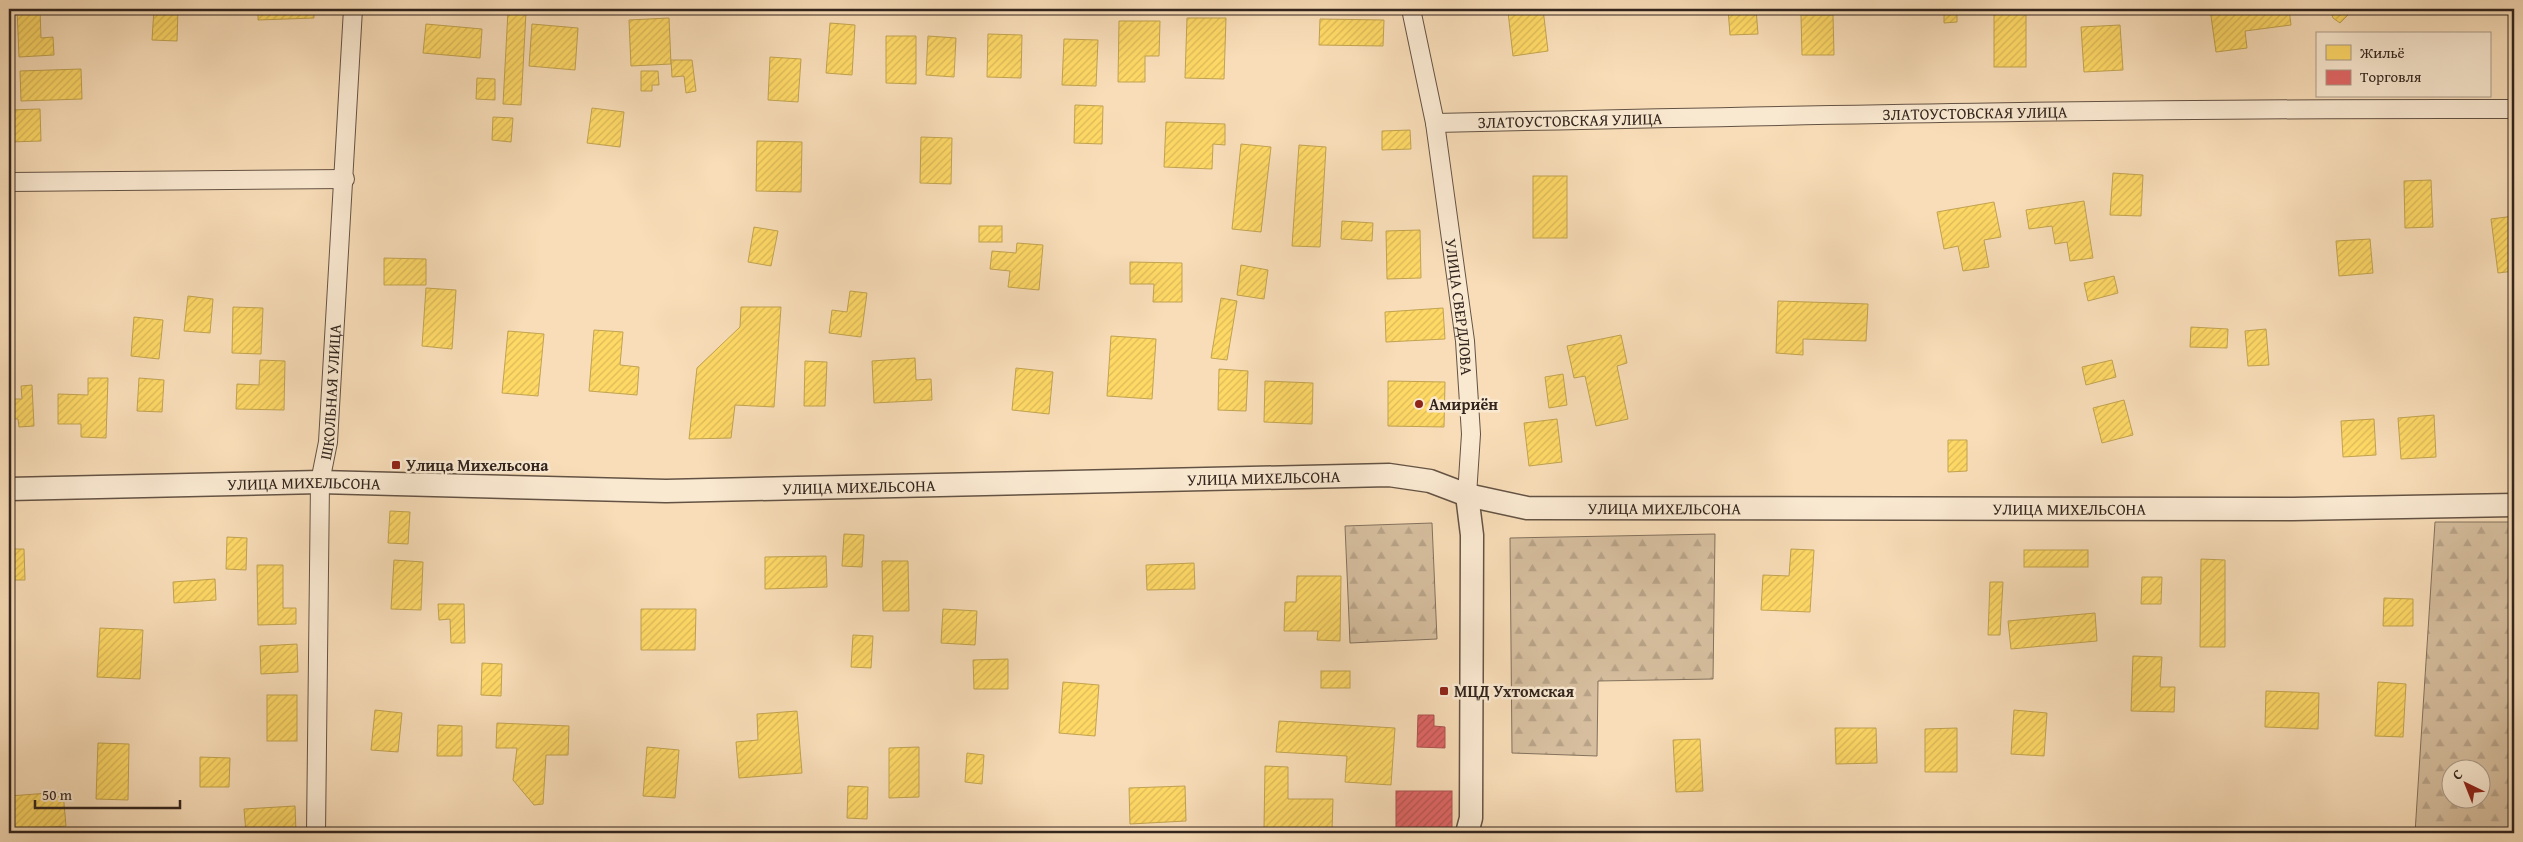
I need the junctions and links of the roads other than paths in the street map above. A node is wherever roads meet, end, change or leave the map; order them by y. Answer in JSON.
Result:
{"nodes":[{"id":1,"x":353,"y":9,"type":"edge"},
{"id":2,"x":1411,"y":9,"type":"edge"},
{"id":3,"x":2514,"y":110,"type":"edge"},
{"id":4,"x":1435,"y":123,"type":"junction"},
{"id":5,"x":345,"y":179,"type":"junction"},
{"id":6,"x":9,"y":182,"type":"edge"},
{"id":7,"x":320,"y":482,"type":"junction"},
{"id":8,"x":9,"y":489,"type":"edge"},
{"id":9,"x":1467,"y":495,"type":"junction"},
{"id":10,"x":2514,"y":505,"type":"edge"},
{"id":11,"x":1472,"y":828,"type":"edge"},
{"id":12,"x":316,"y":833,"type":"edge"}],
"edges":[{"from":1,"to":5,"type":"street","name":"ШКОЛЬНАЯ УЛИЦА"},
{"from":2,"to":4,"type":"street","name":"УЛИЦА СВЕРДЛОВА"},
{"from":3,"to":4,"type":"street","name":"ЗЛАТОУСТОВСКАЯ УЛИЦА"},
{"from":4,"to":9,"type":"street","name":"УЛИЦА СВЕРДЛОВА"},
{"from":5,"to":6,"type":"street"},
{"from":5,"to":7,"type":"street","name":"ШКОЛЬНАЯ УЛИЦА"},
{"from":7,"to":8,"type":"street","name":"УЛИЦА МИХЕЛЬСОНА"},
{"from":7,"to":9,"type":"street","name":"УЛИЦА МИХЕЛЬСОНА"},
{"from":7,"to":12,"type":"street","name":"ШКОЛЬНАЯ УЛИЦА"},
{"from":9,"to":10,"type":"street","name":"УЛИЦА МИХЕЛЬСОНА"},
{"from":9,"to":11,"type":"street","name":"УЛИЦА СВЕРДЛОВА"}]}
